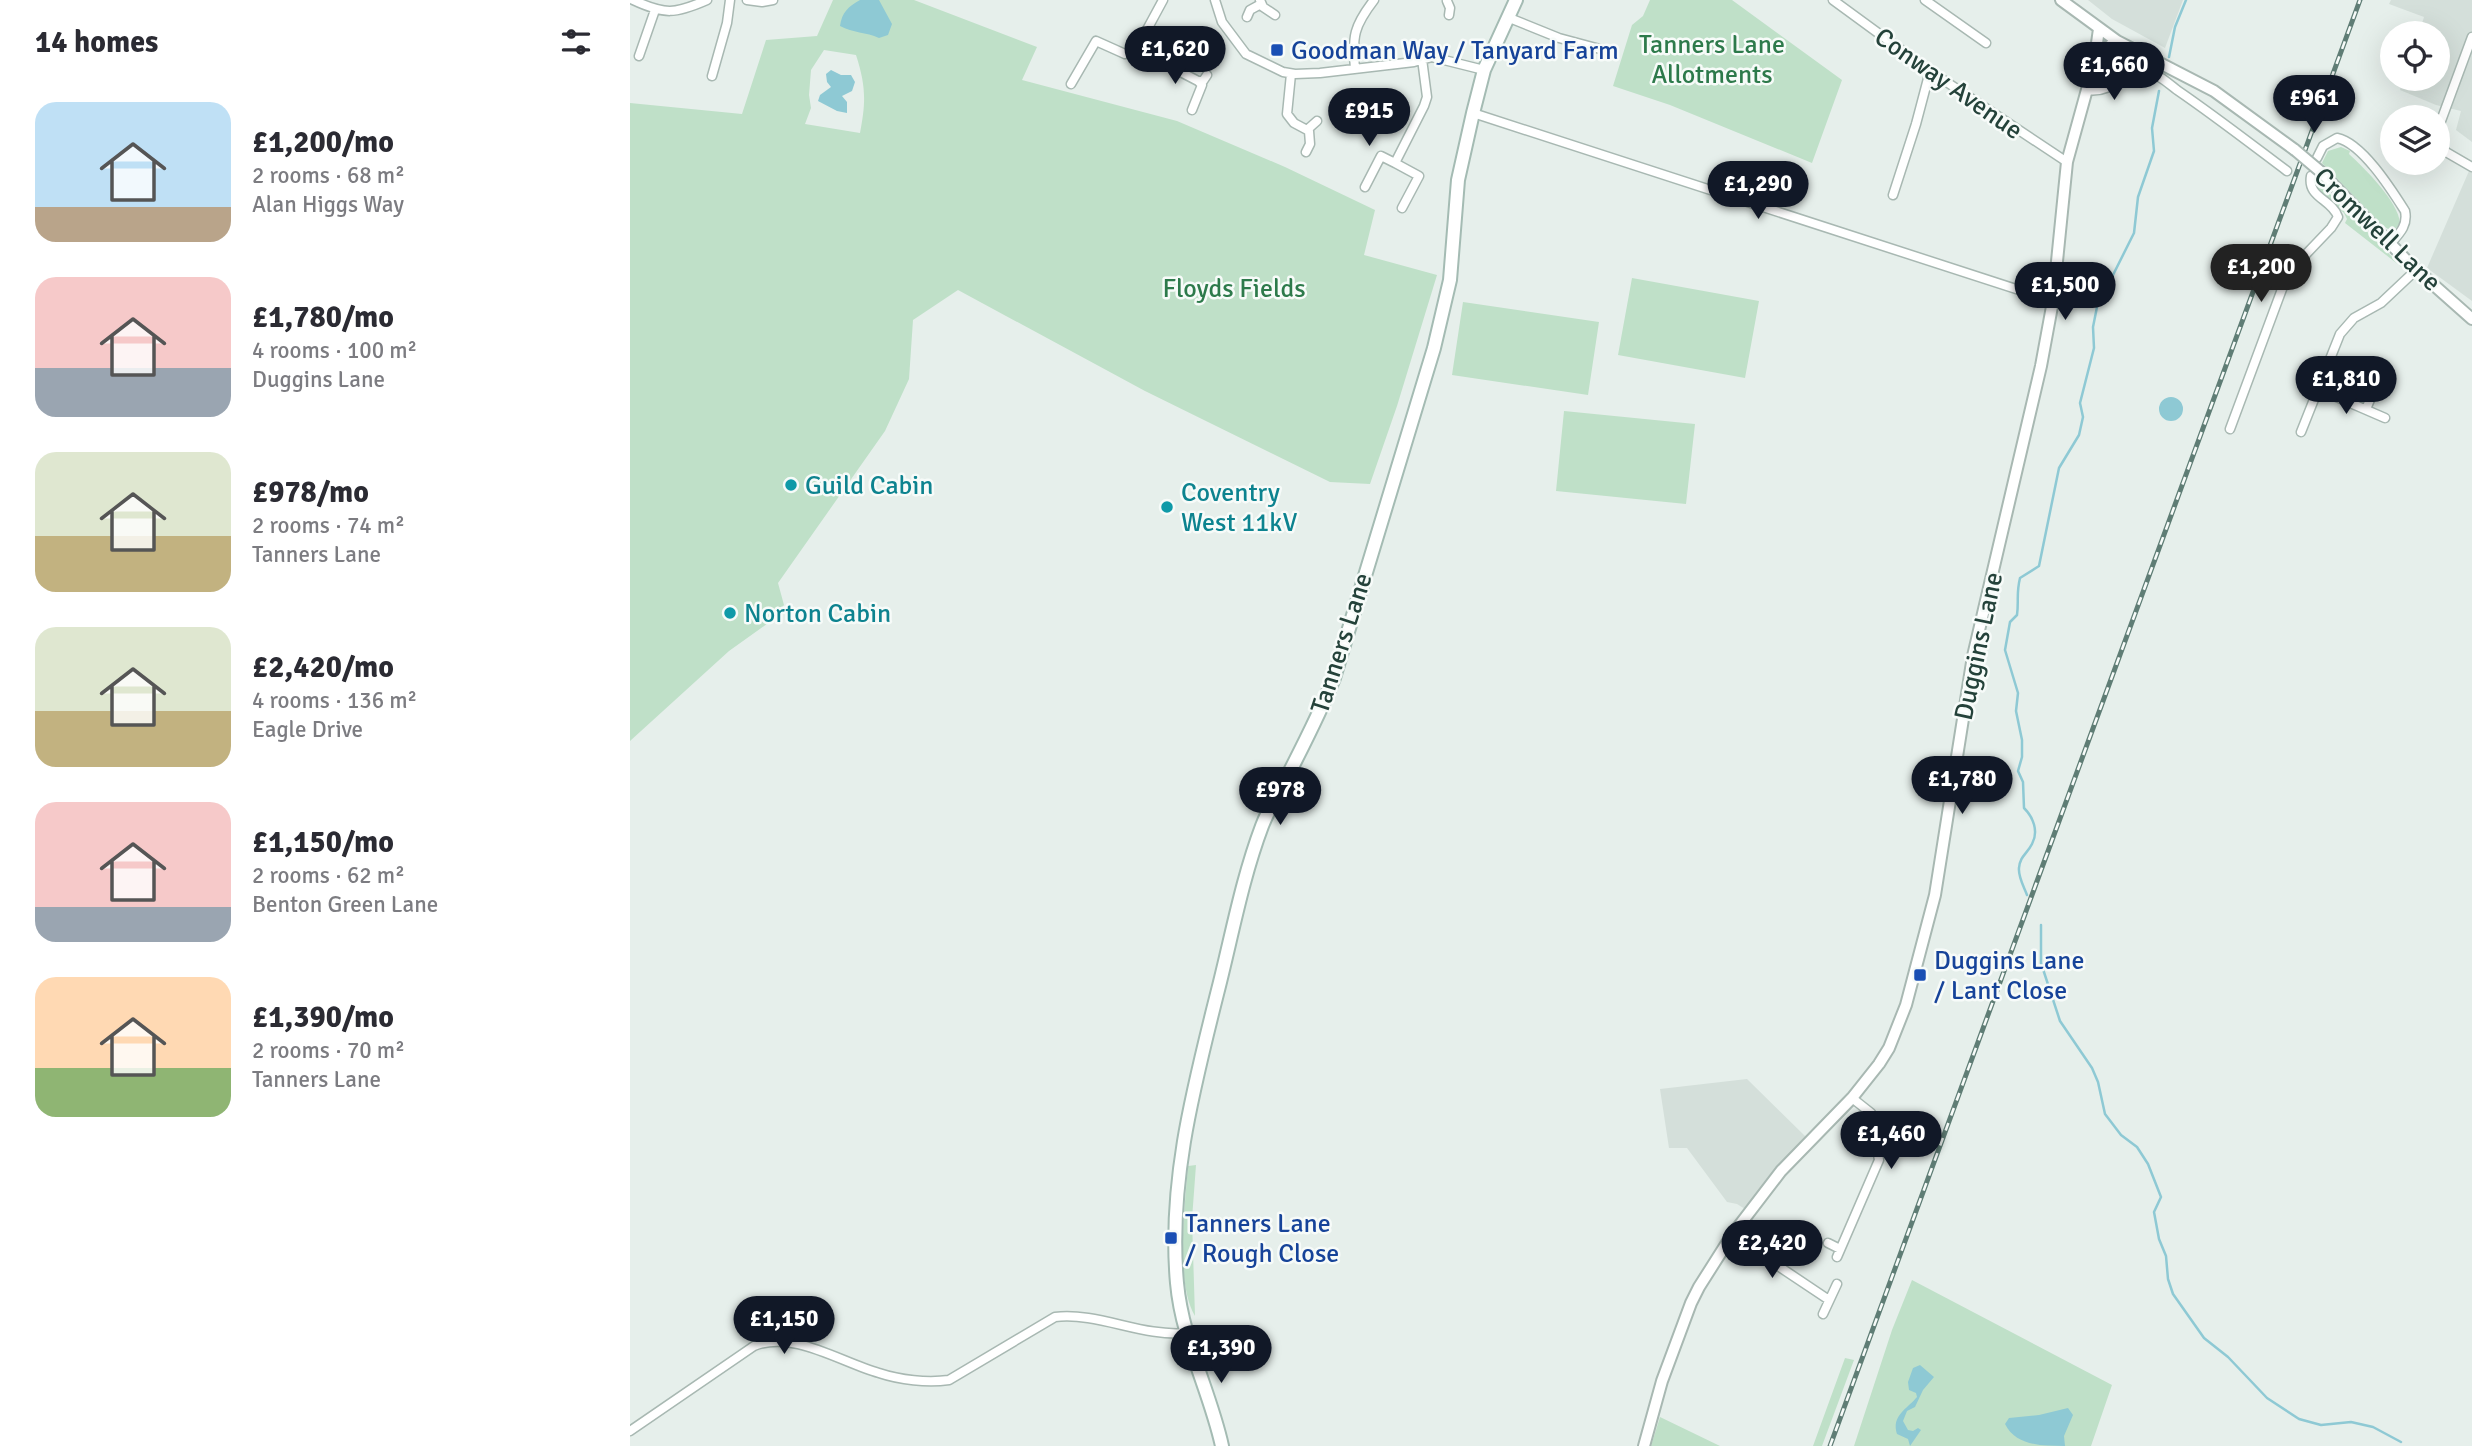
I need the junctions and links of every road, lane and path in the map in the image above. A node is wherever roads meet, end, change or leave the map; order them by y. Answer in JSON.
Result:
{"nodes":[{"id":1,"x":633,"y":0,"type":"edge"},
{"id":2,"x":708,"y":0,"type":"edge"},
{"id":3,"x":730,"y":0,"type":"edge"},
{"id":4,"x":747,"y":0,"type":"edge"},
{"id":5,"x":774,"y":0,"type":"edge"},
{"id":6,"x":1163,"y":0,"type":"edge"},
{"id":7,"x":1215,"y":0,"type":"edge"},
{"id":8,"x":1374,"y":0,"type":"edge"},
{"id":9,"x":1516,"y":0,"type":"edge"},
{"id":10,"x":1833,"y":0,"type":"edge"},
{"id":11,"x":1925,"y":0,"type":"edge"},
{"id":12,"x":2061,"y":0,"type":"edge"},
{"id":13,"x":1446,"y":1,"type":"edge"},
{"id":14,"x":1458,"y":1,"type":"edge"},
{"id":15,"x":1260,"y":2,"type":"edge"},
{"id":16,"x":655,"y":10,"type":"junction"},
{"id":17,"x":1275,"y":15,"type":"dead end"},
{"id":18,"x":1449,"y":15,"type":"dead end"},
{"id":19,"x":1247,"y":17,"type":"dead end"},
{"id":20,"x":1507,"y":17,"type":"junction"},
{"id":21,"x":2099,"y":29,"type":"junction"},
{"id":22,"x":2472,"y":37,"type":"edge"},
{"id":23,"x":2117,"y":41,"type":"junction"},
{"id":24,"x":1986,"y":43,"type":"dead end"},
{"id":25,"x":1141,"y":48,"type":"junction"},
{"id":26,"x":1600,"y":49,"type":"dead end"},
{"id":27,"x":639,"y":56,"type":"dead end"},
{"id":28,"x":1422,"y":59,"type":"junction"},
{"id":29,"x":2094,"y":64,"type":"junction"},
{"id":30,"x":1355,"y":69,"type":"junction"},
{"id":31,"x":1484,"y":70,"type":"junction"},
{"id":32,"x":1930,"y":71,"type":"junction"},
{"id":33,"x":1291,"y":74,"type":"junction"},
{"id":34,"x":1207,"y":75,"type":"dead end"},
{"id":35,"x":712,"y":76,"type":"dead end"},
{"id":36,"x":1198,"y":81,"type":"junction"},
{"id":37,"x":1071,"y":84,"type":"dead end"},
{"id":38,"x":2086,"y":90,"type":"junction"},
{"id":39,"x":2447,"y":105,"type":"edge"},
{"id":40,"x":1192,"y":110,"type":"dead end"},
{"id":41,"x":1473,"y":113,"type":"junction"},
{"id":42,"x":1317,"y":121,"type":"dead end"},
{"id":43,"x":1308,"y":129,"type":"junction"},
{"id":44,"x":1306,"y":152,"type":"dead end"},
{"id":45,"x":2450,"y":155,"type":"edge"},
{"id":46,"x":2317,"y":158,"type":"dead end"},
{"id":47,"x":2067,"y":162,"type":"junction"},
{"id":48,"x":1395,"y":163,"type":"junction"},
{"id":49,"x":2472,"y":167,"type":"edge"},
{"id":50,"x":2287,"y":171,"type":"dead end"},
{"id":51,"x":2316,"y":174,"type":"junction"},
{"id":52,"x":1365,"y":187,"type":"dead end"},
{"id":53,"x":1893,"y":195,"type":"dead end"},
{"id":54,"x":1402,"y":208,"type":"dead end"},
{"id":55,"x":2391,"y":243,"type":"junction"},
{"id":56,"x":2416,"y":270,"type":"junction"},
{"id":57,"x":2053,"y":301,"type":"junction"},
{"id":58,"x":2472,"y":319,"type":"edge"},
{"id":59,"x":2385,"y":365,"type":"dead end"},
{"id":60,"x":2318,"y":389,"type":"junction"},
{"id":61,"x":2366,"y":409,"type":"junction"},
{"id":62,"x":2385,"y":418,"type":"dead end"},
{"id":63,"x":2230,"y":429,"type":"dead end"},
{"id":64,"x":2301,"y":432,"type":"dead end"},
{"id":65,"x":1852,"y":1098,"type":"junction"},
{"id":66,"x":1732,"y":1235,"type":"junction"},
{"id":67,"x":1828,"y":1242,"type":"dead end"},
{"id":68,"x":1837,"y":1284,"type":"dead end"},
{"id":69,"x":1829,"y":1300,"type":"junction"},
{"id":70,"x":1823,"y":1314,"type":"dead end"},
{"id":71,"x":1186,"y":1333,"type":"junction"},
{"id":72,"x":630,"y":1431,"type":"edge"},
{"id":73,"x":1222,"y":1446,"type":"edge"},
{"id":74,"x":1644,"y":1446,"type":"edge"}],
"edges":[{"from":1,"to":16,"type":"street"},
{"from":2,"to":16,"type":"street"},
{"from":3,"to":35,"type":"street"},
{"from":4,"to":5,"type":"street"},
{"from":6,"to":25,"type":"street"},
{"from":7,"to":33,"type":"street"},
{"from":8,"to":30,"type":"street"},
{"from":9,"to":20,"type":"main road","name":"Tanners Lane"},
{"from":10,"to":32,"type":"street","name":"Conway Avenue"},
{"from":11,"to":24,"type":"street"},
{"from":12,"to":21,"type":"street","name":"Cromwell Lane"},
{"from":13,"to":14,"type":"street"},
{"from":13,"to":18,"type":"street"},
{"from":15,"to":17,"type":"street"},
{"from":15,"to":19,"type":"street"},
{"from":16,"to":27,"type":"street"},
{"from":20,"to":26,"type":"street"},
{"from":20,"to":31,"type":"main road","name":"Tanners Lane"},
{"from":21,"to":23,"type":"street","name":"Cromwell Lane"},
{"from":21,"to":29,"type":"street","name":"Duggins Lane"},
{"from":22,"to":39,"type":"street"},
{"from":23,"to":29,"type":"street","name":"Duggins Lane"},
{"from":23,"to":51,"type":"street","name":"Cromwell Lane","bridge":true},
{"from":25,"to":36,"type":"street"},
{"from":25,"to":37,"type":"street"},
{"from":28,"to":30,"type":"street"},
{"from":28,"to":31,"type":"street"},
{"from":28,"to":48,"type":"street"},
{"from":29,"to":38,"type":"street","name":"Duggins Lane"},
{"from":30,"to":33,"type":"street"},
{"from":31,"to":41,"type":"main road","name":"Tanners Lane"},
{"from":32,"to":47,"type":"street","name":"Conway Avenue"},
{"from":32,"to":53,"type":"street"},
{"from":33,"to":43,"type":"street"},
{"from":34,"to":36,"type":"street"},
{"from":36,"to":40,"type":"street"},
{"from":38,"to":47,"type":"street","name":"Duggins Lane"},
{"from":38,"to":50,"type":"street"},
{"from":41,"to":57,"type":"street"},
{"from":41,"to":71,"type":"main road","name":"Tanners Lane"},
{"from":42,"to":43,"type":"street"},
{"from":43,"to":44,"type":"street"},
{"from":45,"to":49,"type":"street"},
{"from":46,"to":55,"type":"street"},
{"from":47,"to":57,"type":"street","name":"Duggins Lane"},
{"from":48,"to":52,"type":"street"},
{"from":48,"to":54,"type":"street"},
{"from":51,"to":55,"type":"street","name":"Cromwell Lane"},
{"from":51,"to":63,"type":"street"},
{"from":55,"to":56,"type":"street","name":"Cromwell Lane"},
{"from":56,"to":58,"type":"street","name":"Cromwell Lane"},
{"from":56,"to":60,"type":"street"},
{"from":57,"to":65,"type":"street","name":"Duggins Lane"},
{"from":59,"to":61,"type":"street"},
{"from":60,"to":61,"type":"street"},
{"from":60,"to":64,"type":"street"},
{"from":61,"to":62,"type":"street"},
{"from":65,"to":66,"type":"street","name":"Duggins Lane"},
{"from":65,"to":67,"type":"street"},
{"from":66,"to":69,"type":"street"},
{"from":66,"to":74,"type":"street","name":"Duggins Lane"},
{"from":68,"to":69,"type":"street"},
{"from":69,"to":70,"type":"street"},
{"from":71,"to":72,"type":"street"},
{"from":71,"to":73,"type":"main road","name":"Tanners Lane"}]}
